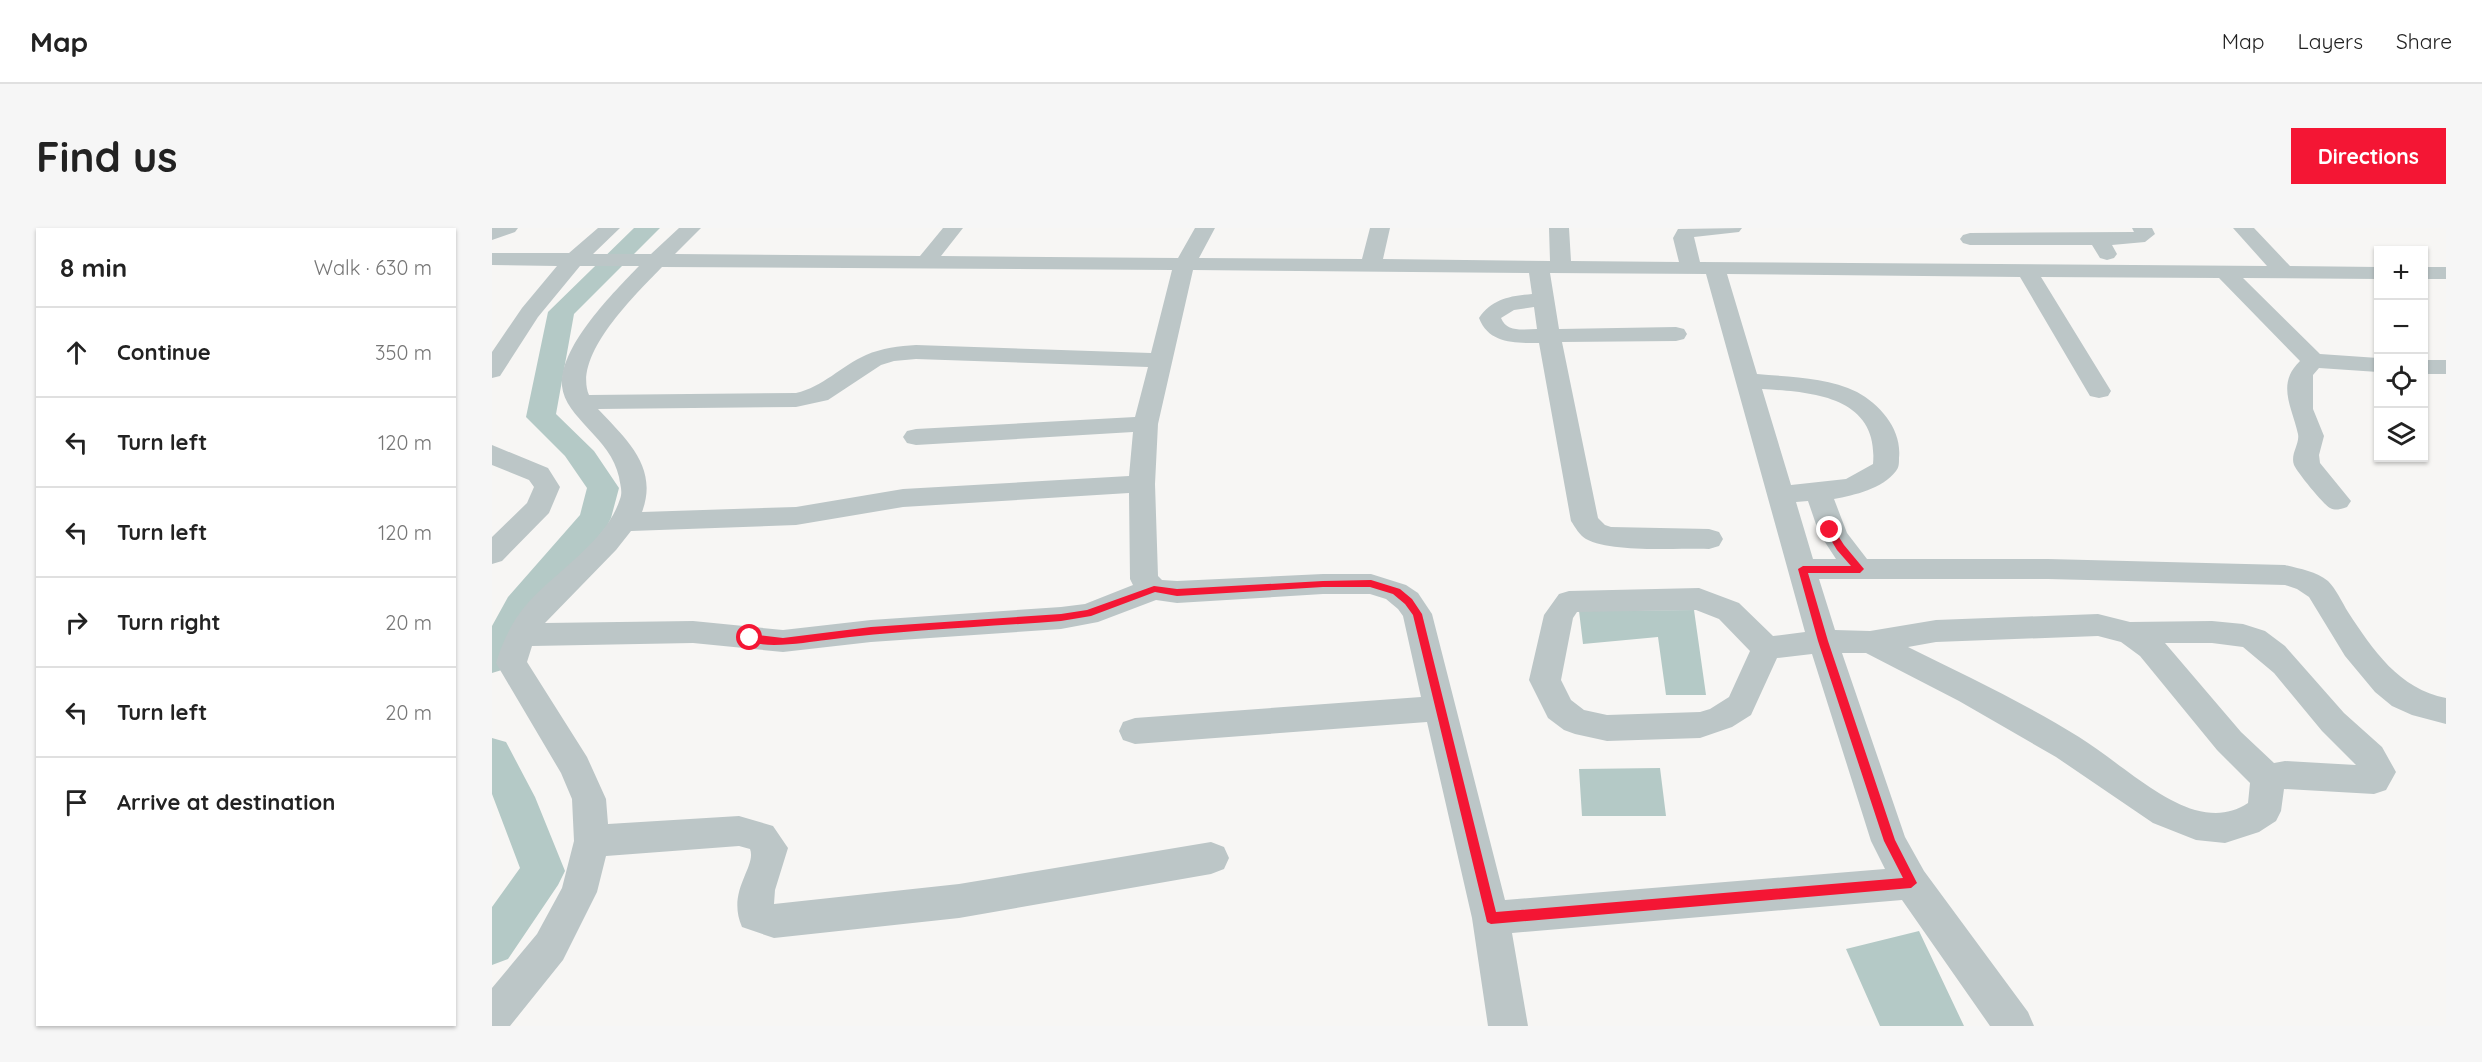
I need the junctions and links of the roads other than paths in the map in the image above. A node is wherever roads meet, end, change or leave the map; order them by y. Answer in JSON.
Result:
{"nodes":[{"id":1,"x":508,"y":228,"type":"edge"},
{"id":2,"x":607,"y":228,"type":"edge"},
{"id":3,"x":692,"y":228,"type":"edge"},
{"id":4,"x":953,"y":228,"type":"edge"},
{"id":5,"x":1205,"y":228,"type":"edge"},
{"id":6,"x":1380,"y":228,"type":"edge"},
{"id":7,"x":1559,"y":228,"type":"edge"},
{"id":8,"x":1732,"y":228,"type":"edge"},
{"id":9,"x":2142,"y":228,"type":"edge"},
{"id":10,"x":2243,"y":228,"type":"edge"},
{"id":11,"x":492,"y":234,"type":"edge"},
{"id":12,"x":1967,"y":234,"type":"edge"},
{"id":13,"x":2099,"y":239,"type":"junction"},
{"id":14,"x":492,"y":259,"type":"edge"},
{"id":15,"x":581,"y":260,"type":"junction"},
{"id":16,"x":655,"y":260,"type":"junction"},
{"id":17,"x":926,"y":262,"type":"junction"},
{"id":18,"x":1371,"y":266,"type":"junction"},
{"id":19,"x":1561,"y":267,"type":"junction"},
{"id":20,"x":1691,"y":267,"type":"junction"},
{"id":21,"x":1987,"y":271,"type":"junction"},
{"id":22,"x":2120,"y":272,"type":"junction"},
{"id":23,"x":2285,"y":273,"type":"junction"},
{"id":24,"x":2374,"y":273,"type":"edge"},
{"id":25,"x":2428,"y":273,"type":"edge"},
{"id":26,"x":2446,"y":273,"type":"edge"},
{"id":27,"x":1180,"y":279,"type":"junction"},
{"id":28,"x":1718,"y":282,"type":"junction"},
{"id":29,"x":2035,"y":284,"type":"junction"},
{"id":30,"x":2236,"y":284,"type":"junction"},
{"id":31,"x":1541,"y":285,"type":"junction"},
{"id":32,"x":1676,"y":334,"type":"dead end"},
{"id":33,"x":1549,"y":335,"type":"junction"},
{"id":34,"x":1160,"y":360,"type":"junction"},
{"id":35,"x":2313,"y":361,"type":"junction"},
{"id":36,"x":2374,"y":365,"type":"edge"},
{"id":37,"x":2428,"y":366,"type":"edge"},
{"id":38,"x":2446,"y":367,"type":"edge"},
{"id":39,"x":492,"y":371,"type":"edge"},
{"id":40,"x":1749,"y":381,"type":"junction"},
{"id":41,"x":2098,"y":391,"type":"dead end"},
{"id":42,"x":580,"y":402,"type":"junction"},
{"id":43,"x":1146,"y":424,"type":"junction"},
{"id":44,"x":916,"y":437,"type":"dead end"},
{"id":45,"x":494,"y":457,"type":"edge"},
{"id":46,"x":1142,"y":484,"type":"junction"},
{"id":47,"x":1818,"y":491,"type":"junction"},
{"id":48,"x":1781,"y":494,"type":"junction"},
{"id":49,"x":2338,"y":501,"type":"dead end"},
{"id":50,"x":625,"y":522,"type":"junction"},
{"id":51,"x":1709,"y":539,"type":"dead end"},
{"id":52,"x":492,"y":554,"type":"edge"},
{"id":53,"x":1803,"y":569,"type":"junction"},
{"id":54,"x":1860,"y":569,"type":"junction"},
{"id":55,"x":1154,"y":589,"type":"junction"},
{"id":56,"x":2130,"y":633,"type":"junction"},
{"id":57,"x":520,"y":635,"type":"junction"},
{"id":58,"x":1823,"y":641,"type":"junction"},
{"id":59,"x":1870,"y":642,"type":"junction"},
{"id":60,"x":1766,"y":648,"type":"junction"},
{"id":61,"x":1440,"y":708,"type":"junction"},
{"id":62,"x":2446,"y":711,"type":"edge"},
{"id":63,"x":1135,"y":731,"type":"dead end"},
{"id":64,"x":2268,"y":779,"type":"junction"},
{"id":65,"x":592,"y":841,"type":"junction"},
{"id":66,"x":1211,"y":858,"type":"dead end"},
{"id":67,"x":1911,"y":883,"type":"junction"},
{"id":68,"x":1491,"y":918,"type":"junction"},
{"id":69,"x":492,"y":1016,"type":"edge"},
{"id":70,"x":1508,"y":1026,"type":"edge"},
{"id":71,"x":2014,"y":1026,"type":"edge"}],
"edges":[{"from":1,"to":11,"type":"street"},
{"from":2,"to":15,"type":"street"},
{"from":3,"to":16,"type":"street"},
{"from":4,"to":17,"type":"street"},
{"from":5,"to":27,"type":"street"},
{"from":6,"to":18,"type":"street"},
{"from":7,"to":19,"type":"street"},
{"from":8,"to":20,"type":"street"},
{"from":9,"to":13,"type":"street"},
{"from":10,"to":23,"type":"street"},
{"from":12,"to":13,"type":"street"},
{"from":12,"to":21,"type":"street"},
{"from":13,"to":22,"type":"street"},
{"from":14,"to":15,"type":"street"},
{"from":15,"to":16,"type":"street"},
{"from":15,"to":39,"type":"street"},
{"from":16,"to":17,"type":"street"},
{"from":16,"to":42,"type":"street"},
{"from":17,"to":27,"type":"street"},
{"from":18,"to":27,"type":"street"},
{"from":18,"to":31,"type":"street"},
{"from":19,"to":20,"type":"street"},
{"from":19,"to":31,"type":"street"},
{"from":20,"to":28,"type":"street"},
{"from":21,"to":28,"type":"street"},
{"from":21,"to":29,"type":"street"},
{"from":22,"to":29,"type":"street"},
{"from":22,"to":30,"type":"street"},
{"from":23,"to":24,"type":"street"},
{"from":23,"to":30,"type":"street"},
{"from":25,"to":26,"type":"street"},
{"from":27,"to":34,"type":"street"},
{"from":28,"to":40,"type":"street"},
{"from":29,"to":41,"type":"street"},
{"from":30,"to":35,"type":"street"},
{"from":31,"to":33,"type":"street"},
{"from":31,"to":33,"type":"street"},
{"from":32,"to":33,"type":"street"},
{"from":33,"to":51,"type":"street"},
{"from":34,"to":42,"type":"street"},
{"from":34,"to":43,"type":"street"},
{"from":35,"to":36,"type":"street"},
{"from":35,"to":49,"type":"street"},
{"from":37,"to":38,"type":"street"},
{"from":40,"to":47,"type":"street"},
{"from":40,"to":48,"type":"street"},
{"from":42,"to":50,"type":"street"},
{"from":43,"to":44,"type":"street"},
{"from":43,"to":46,"type":"street"},
{"from":45,"to":52,"type":"street"},
{"from":46,"to":50,"type":"street"},
{"from":46,"to":55,"type":"street"},
{"from":47,"to":48,"type":"street"},
{"from":47,"to":54,"type":"street"},
{"from":48,"to":53,"type":"street"},
{"from":50,"to":57,"type":"street"},
{"from":53,"to":54,"type":"street"},
{"from":53,"to":58,"type":"street"},
{"from":54,"to":62,"type":"street"},
{"from":55,"to":57,"type":"street"},
{"from":55,"to":61,"type":"street"},
{"from":56,"to":59,"type":"street"},
{"from":56,"to":64,"type":"street"},
{"from":56,"to":64,"type":"street"},
{"from":57,"to":65,"type":"street"},
{"from":58,"to":59,"type":"street"},
{"from":58,"to":60,"type":"street"},
{"from":58,"to":67,"type":"street"},
{"from":59,"to":64,"type":"street"},
{"from":60,"to":60,"type":"street"},
{"from":61,"to":63,"type":"street"},
{"from":61,"to":68,"type":"street"},
{"from":65,"to":66,"type":"street"},
{"from":65,"to":69,"type":"street"},
{"from":67,"to":68,"type":"street"},
{"from":67,"to":71,"type":"street"},
{"from":68,"to":70,"type":"street"}]}
